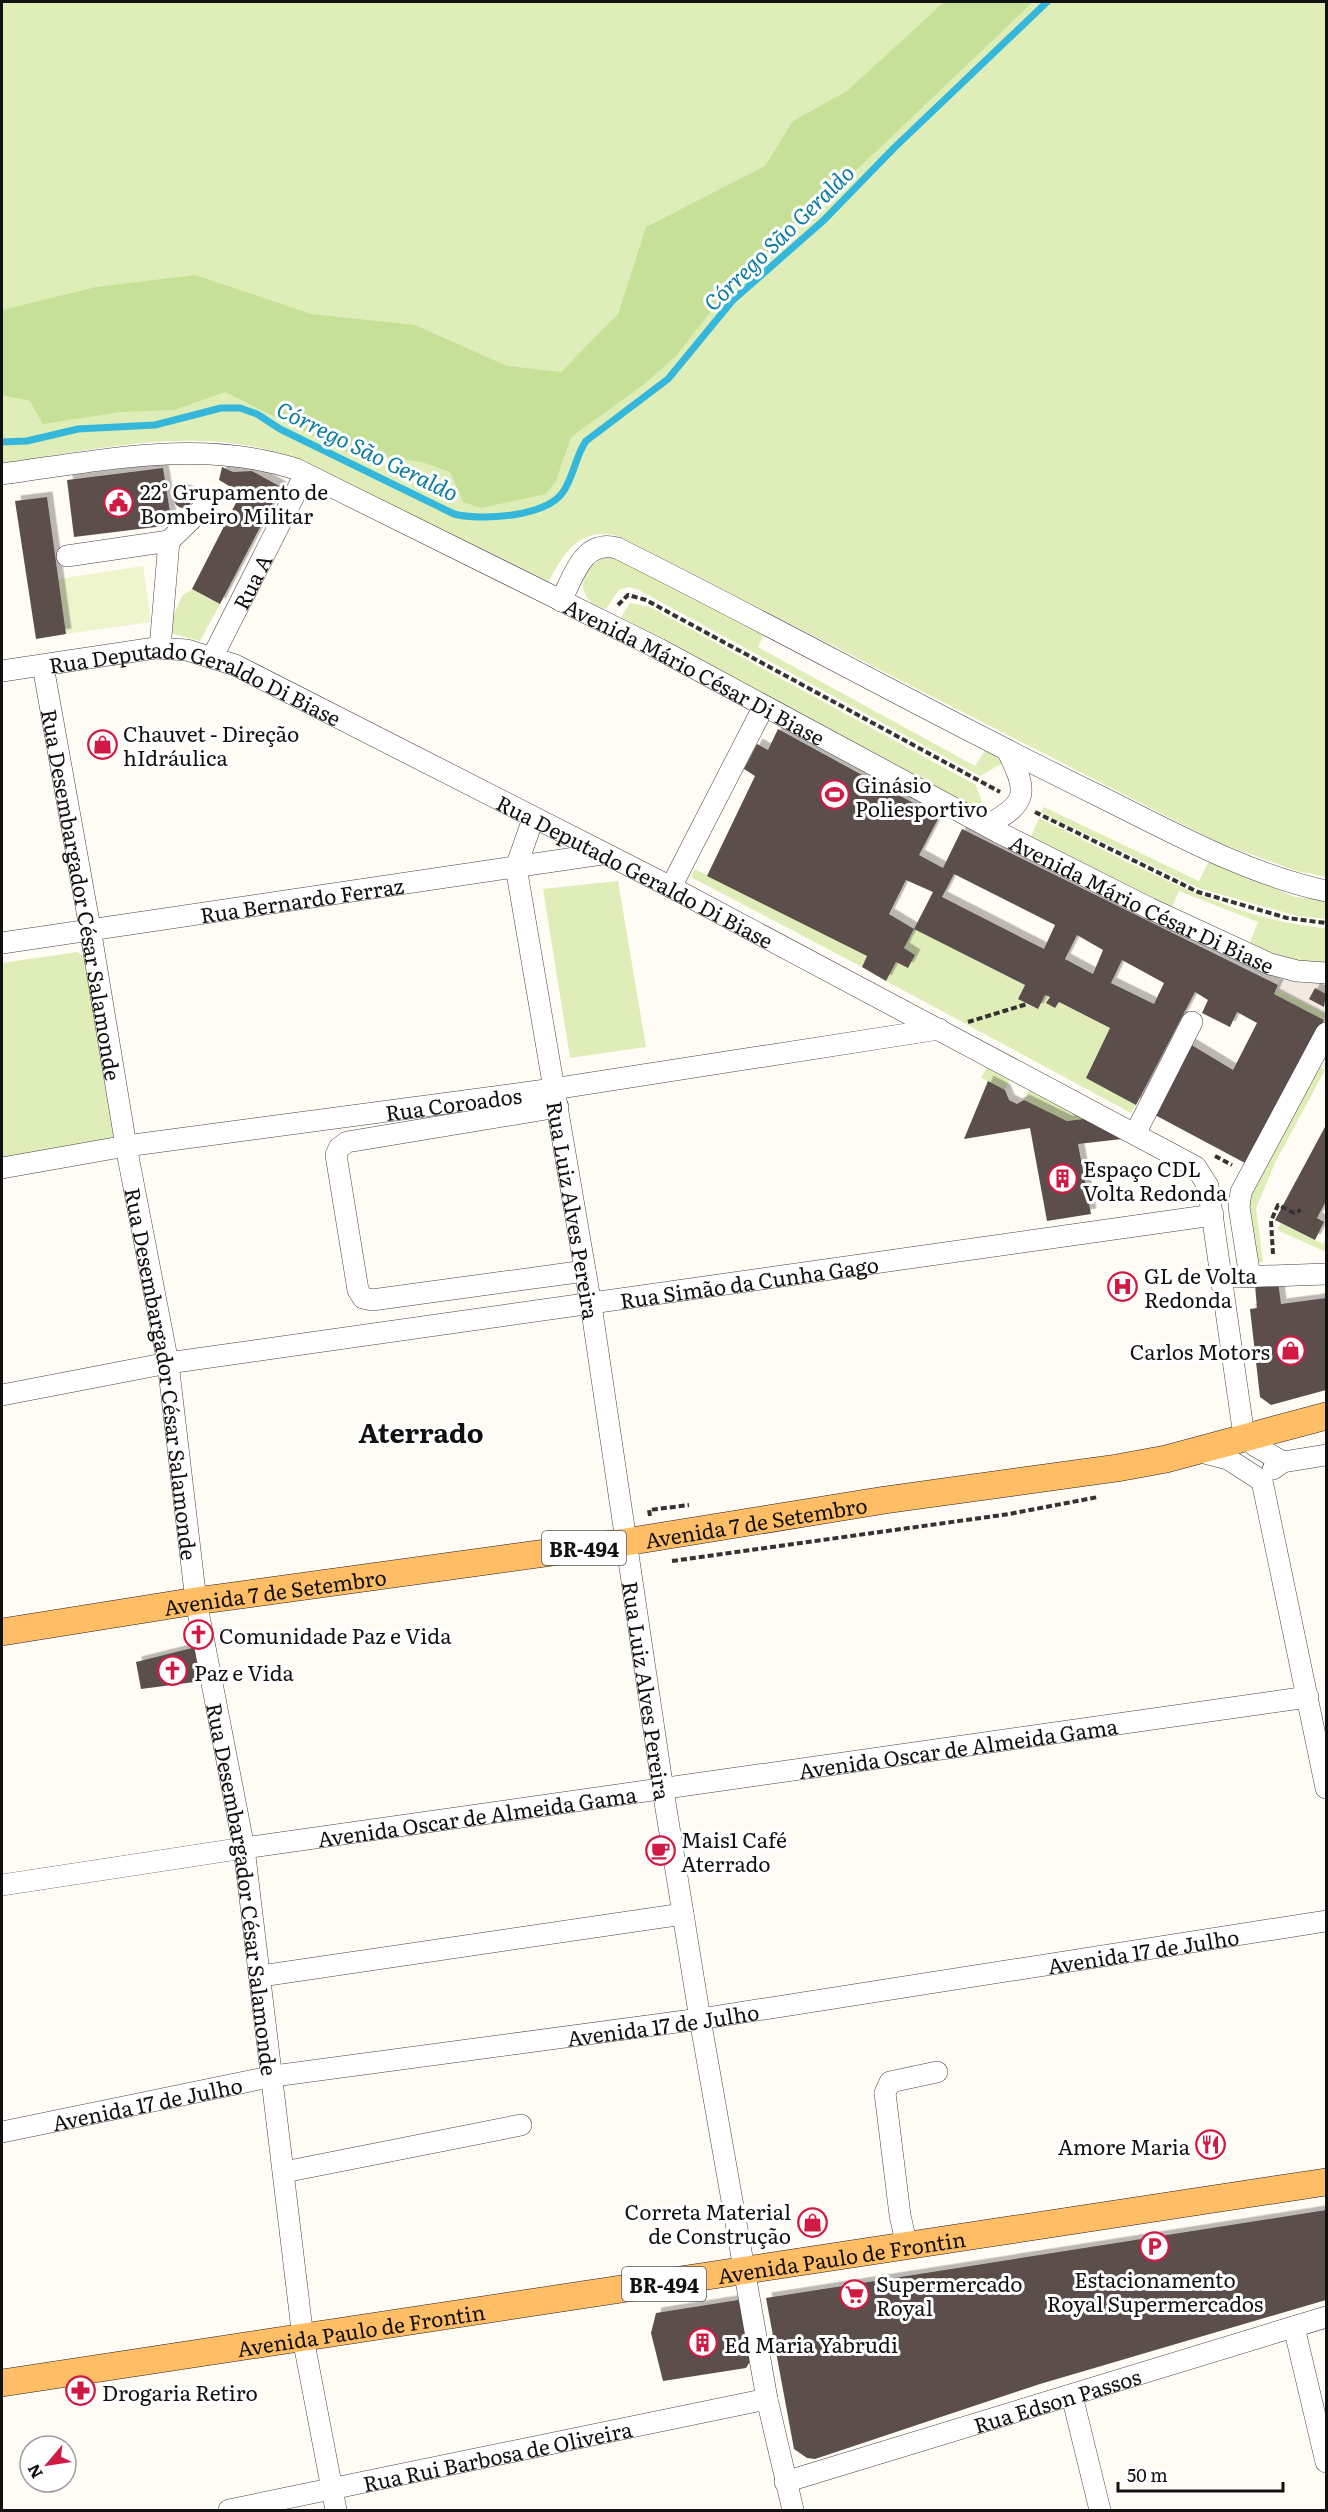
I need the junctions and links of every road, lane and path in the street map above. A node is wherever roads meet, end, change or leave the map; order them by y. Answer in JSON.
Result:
{"nodes":[{"id":1,"x":2,"y":474,"type":"edge"},
{"id":2,"x":305,"y":474,"type":"junction"},
{"id":3,"x":203,"y":508,"type":"dead end"},
{"id":4,"x":169,"y":541,"type":"junction"},
{"id":5,"x":67,"y":556,"type":"dead end"},
{"id":6,"x":561,"y":601,"type":"junction"},
{"id":7,"x":607,"y":623,"type":"junction"},
{"id":8,"x":160,"y":648,"type":"junction"},
{"id":9,"x":213,"y":656,"type":"junction"},
{"id":10,"x":43,"y":666,"type":"junction"},
{"id":11,"x":2,"y":671,"type":"edge"},
{"id":12,"x":764,"y":705,"type":"junction"},
{"id":13,"x":1007,"y":750,"type":"junction"},
{"id":14,"x":1020,"y":801,"type":"junction"},
{"id":15,"x":533,"y":819,"type":"junction"},
{"id":16,"x":987,"y":825,"type":"junction"},
{"id":17,"x":602,"y":854,"type":"junction"},
{"id":18,"x":516,"y":867,"type":"junction"},
{"id":19,"x":671,"y":887,"type":"junction"},
{"id":20,"x":1326,"y":891,"type":"edge"},
{"id":21,"x":1326,"y":923,"type":"edge"},
{"id":22,"x":90,"y":928,"type":"junction"},
{"id":23,"x":2,"y":943,"type":"edge"},
{"id":24,"x":1326,"y":973,"type":"edge"},
{"id":25,"x":1027,"y":1004,"type":"dead end"},
{"id":26,"x":1192,"y":1022,"type":"dead end"},
{"id":27,"x":963,"y":1023,"type":"dead end"},
{"id":28,"x":939,"y":1029,"type":"junction"},
{"id":29,"x":1326,"y":1033,"type":"edge"},
{"id":30,"x":555,"y":1098,"type":"junction"},
{"id":31,"x":1135,"y":1134,"type":"junction"},
{"id":32,"x":126,"y":1146,"type":"junction"},
{"id":33,"x":2,"y":1168,"type":"edge"},
{"id":34,"x":1301,"y":1210,"type":"dead end"},
{"id":35,"x":1213,"y":1215,"type":"junction"},
{"id":36,"x":585,"y":1271,"type":"junction"},
{"id":37,"x":1326,"y":1274,"type":"edge"},
{"id":38,"x":1275,"y":1275,"type":"junction"},
{"id":39,"x":1250,"y":1276,"type":"junction"},
{"id":40,"x":1221,"y":1278,"type":"junction"},
{"id":41,"x":591,"y":1305,"type":"junction"},
{"id":42,"x":168,"y":1364,"type":"junction"},
{"id":43,"x":2,"y":1395,"type":"edge"},
{"id":44,"x":1326,"y":1416,"type":"edge"},
{"id":45,"x":1246,"y":1436,"type":"junction"},
{"id":46,"x":1197,"y":1451,"type":"junction"},
{"id":47,"x":1326,"y":1455,"type":"edge"},
{"id":48,"x":1283,"y":1462,"type":"junction"},
{"id":49,"x":1262,"y":1481,"type":"junction"},
{"id":50,"x":1109,"y":1495,"type":"dead end"},
{"id":51,"x":626,"y":1542,"type":"junction"},
{"id":52,"x":668,"y":1562,"type":"dead end"},
{"id":53,"x":196,"y":1600,"type":"junction"},
{"id":54,"x":2,"y":1632,"type":"edge"},
{"id":55,"x":1308,"y":1697,"type":"junction"},
{"id":56,"x":1326,"y":1788,"type":"edge"},
{"id":57,"x":663,"y":1790,"type":"junction"},
{"id":58,"x":244,"y":1848,"type":"junction"},
{"id":59,"x":2,"y":1885,"type":"edge"},
{"id":60,"x":683,"y":1914,"type":"junction"},
{"id":61,"x":1326,"y":1921,"type":"edge"},
{"id":62,"x":261,"y":1976,"type":"junction"},
{"id":63,"x":700,"y":2019,"type":"junction"},
{"id":64,"x":937,"y":2073,"type":"dead end"},
{"id":65,"x":274,"y":2076,"type":"junction"},
{"id":66,"x":522,"y":2125,"type":"dead end"},
{"id":67,"x":2,"y":2132,"type":"edge"},
{"id":68,"x":284,"y":2172,"type":"junction"},
{"id":69,"x":1326,"y":2182,"type":"edge"},
{"id":70,"x":907,"y":2247,"type":"junction"},
{"id":71,"x":744,"y":2272,"type":"junction"},
{"id":72,"x":1326,"y":2317,"type":"edge"},
{"id":73,"x":1294,"y":2327,"type":"junction"},
{"id":74,"x":303,"y":2338,"type":"junction"},
{"id":75,"x":2,"y":2383,"type":"edge"},
{"id":76,"x":1072,"y":2396,"type":"junction"},
{"id":77,"x":767,"y":2399,"type":"junction"},
{"id":78,"x":1326,"y":2462,"type":"edge"},
{"id":79,"x":785,"y":2482,"type":"junction"},
{"id":80,"x":333,"y":2488,"type":"junction"},
{"id":81,"x":228,"y":2511,"type":"edge"},
{"id":82,"x":336,"y":2511,"type":"edge"},
{"id":83,"x":793,"y":2511,"type":"edge"},
{"id":84,"x":1100,"y":2511,"type":"edge"}],
"edges":[{"from":1,"to":2,"type":"street"},
{"from":2,"to":6,"type":"street"},
{"from":2,"to":9,"type":"street","name":"Rua A"},
{"from":3,"to":4,"type":"street"},
{"from":4,"to":5,"type":"street"},
{"from":4,"to":8,"type":"street"},
{"from":6,"to":7,"type":"street","name":"Avenida Mário César Di Biase"},
{"from":6,"to":13,"type":"street","name":"Avenida Mário César Di Biase"},
{"from":7,"to":12,"type":"street","name":"Avenida Mário César Di Biase"},
{"from":7,"to":14,"type":"path"},
{"from":8,"to":9,"type":"street","name":"Rua Deputado Geraldo Di Biase"},
{"from":8,"to":10,"type":"street","name":"Rua Deputado Geraldo Di Biase"},
{"from":9,"to":15,"type":"street","name":"Rua Deputado Geraldo Di Biase"},
{"from":10,"to":11,"type":"street","name":"Rua Deputado Geraldo Di Biase"},
{"from":10,"to":22,"type":"street","name":"Rua Desembargador César Salamonde"},
{"from":12,"to":16,"type":"street","name":"Avenida Mário César Di Biase"},
{"from":12,"to":19,"type":"street"},
{"from":13,"to":14,"type":"street"},
{"from":13,"to":20,"type":"street","name":"Avenida Mário César Di Biase"},
{"from":14,"to":16,"type":"street"},
{"from":14,"to":21,"type":"path"},
{"from":15,"to":17,"type":"street","name":"Rua Deputado Geraldo Di Biase"},
{"from":15,"to":18,"type":"street"},
{"from":16,"to":24,"type":"street","name":"Avenida Mário César Di Biase"},
{"from":17,"to":18,"type":"street","name":"Rua Bernardo Ferraz"},
{"from":17,"to":19,"type":"street","name":"Rua Deputado Geraldo Di Biase"},
{"from":18,"to":22,"type":"street","name":"Rua Bernardo Ferraz"},
{"from":18,"to":30,"type":"street","name":"Rua Luiz Alves Pereira"},
{"from":19,"to":28,"type":"street","name":"Rua Deputado Geraldo Di Biase"},
{"from":22,"to":23,"type":"street","name":"Rua Bernardo Ferraz"},
{"from":22,"to":32,"type":"street","name":"Rua Desembargador César Salamonde"},
{"from":25,"to":27,"type":"path"},
{"from":26,"to":31,"type":"street"},
{"from":28,"to":30,"type":"street","name":"Rua Coroados"},
{"from":28,"to":31,"type":"street","name":"Rua Deputado Geraldo Di Biase"},
{"from":29,"to":39,"type":"street"},
{"from":30,"to":32,"type":"street","name":"Rua Coroados"},
{"from":30,"to":36,"type":"street","name":"Rua Luiz Alves Pereira"},
{"from":30,"to":36,"type":"street"},
{"from":31,"to":35,"type":"street","name":"Rua Deputado Geraldo Di Biase"},
{"from":32,"to":33,"type":"street","name":"Rua Coroados"},
{"from":32,"to":42,"type":"street","name":"Rua Desembargador César Salamonde"},
{"from":34,"to":38,"type":"path"},
{"from":35,"to":40,"type":"street","name":"Rua Deputado Geraldo Di Biase"},
{"from":35,"to":41,"type":"street","name":"Rua Simão da Cunha Gago"},
{"from":36,"to":41,"type":"street","name":"Rua Luiz Alves Pereira"},
{"from":37,"to":38,"type":"street"},
{"from":38,"to":39,"type":"street"},
{"from":39,"to":40,"type":"street"},
{"from":40,"to":45,"type":"street","name":"Rua Deputado Geraldo Di Biase"},
{"from":41,"to":42,"type":"street","name":"Rua Simão da Cunha Gago"},
{"from":41,"to":51,"type":"street","name":"Rua Luiz Alves Pereira"},
{"from":42,"to":43,"type":"street","name":"Rua Simão da Cunha Gago"},
{"from":42,"to":53,"type":"street","name":"Rua Desembargador César Salamonde"},
{"from":44,"to":45,"type":"main road","name":"Avenida 7 de Setembro"},
{"from":45,"to":46,"type":"main road","name":"Avenida 7 de Setembro"},
{"from":45,"to":48,"type":"street"},
{"from":46,"to":49,"type":"street"},
{"from":46,"to":51,"type":"main road","name":"Avenida 7 de Setembro","number":"BR-494"},
{"from":47,"to":48,"type":"street"},
{"from":48,"to":49,"type":"street"},
{"from":49,"to":55,"type":"street"},
{"from":50,"to":52,"type":"path"},
{"from":51,"to":53,"type":"main road","name":"Avenida 7 de Setembro","number":"BR-494"},
{"from":51,"to":57,"type":"street","name":"Rua Luiz Alves Pereira"},
{"from":53,"to":54,"type":"main road","name":"Avenida 7 de Setembro","number":"BR-494"},
{"from":53,"to":58,"type":"street","name":"Rua Desembargador César Salamonde"},
{"from":55,"to":56,"type":"street"},
{"from":55,"to":57,"type":"street","name":"Avenida Oscar de Almeida Gama"},
{"from":57,"to":58,"type":"street","name":"Avenida Oscar de Almeida Gama"},
{"from":57,"to":60,"type":"street","name":"Rua Luiz Alves Pereira"},
{"from":58,"to":59,"type":"street","name":"Avenida Oscar de Almeida Gama"},
{"from":58,"to":62,"type":"street","name":"Rua Desembargador César Salamonde"},
{"from":60,"to":62,"type":"street"},
{"from":60,"to":63,"type":"street","name":"Rua Luiz Alves Pereira"},
{"from":61,"to":63,"type":"street","name":"Avenida 17 de Julho"},
{"from":62,"to":65,"type":"street","name":"Rua Desembargador César Salamonde"},
{"from":63,"to":65,"type":"street","name":"Avenida 17 de Julho"},
{"from":63,"to":71,"type":"street","name":"Rua Luiz Alves Pereira"},
{"from":64,"to":70,"type":"street"},
{"from":65,"to":67,"type":"street","name":"Avenida 17 de Julho"},
{"from":65,"to":68,"type":"street","name":"Rua Desembargador César Salamonde"},
{"from":66,"to":68,"type":"street"},
{"from":68,"to":74,"type":"street","name":"Rua Desembargador César Salamonde"},
{"from":69,"to":70,"type":"main road","name":"Avenida Paulo de Frontin","number":"BR-494"},
{"from":70,"to":71,"type":"main road","name":"Avenida Paulo de Frontin","number":"BR-494"},
{"from":71,"to":74,"type":"main road","name":"Avenida Paulo de Frontin","number":"BR-494"},
{"from":71,"to":77,"type":"street","name":"Rua Luiz Alves Pereira"},
{"from":72,"to":73,"type":"street","name":"Rua Edson Passos"},
{"from":73,"to":76,"type":"street","name":"Rua Edson Passos"},
{"from":73,"to":78,"type":"street"},
{"from":74,"to":75,"type":"main road","name":"Avenida Paulo de Frontin","number":"BR-494"},
{"from":74,"to":80,"type":"street","name":"Rua Desembargador César Salamonde"},
{"from":76,"to":79,"type":"street","name":"Rua Edson Passos"},
{"from":76,"to":84,"type":"street"},
{"from":77,"to":79,"type":"street","name":"Rua Luiz Alves Pereira"},
{"from":77,"to":80,"type":"street","name":"Rua Rui Barbosa de Oliveira"},
{"from":79,"to":83,"type":"street","name":"Rua Luiz Alves Pereira"},
{"from":80,"to":81,"type":"street","name":"Rua Rui Barbosa de Oliveira"},
{"from":80,"to":82,"type":"street","name":"Rua Desembargador César Salamonde"}]}
